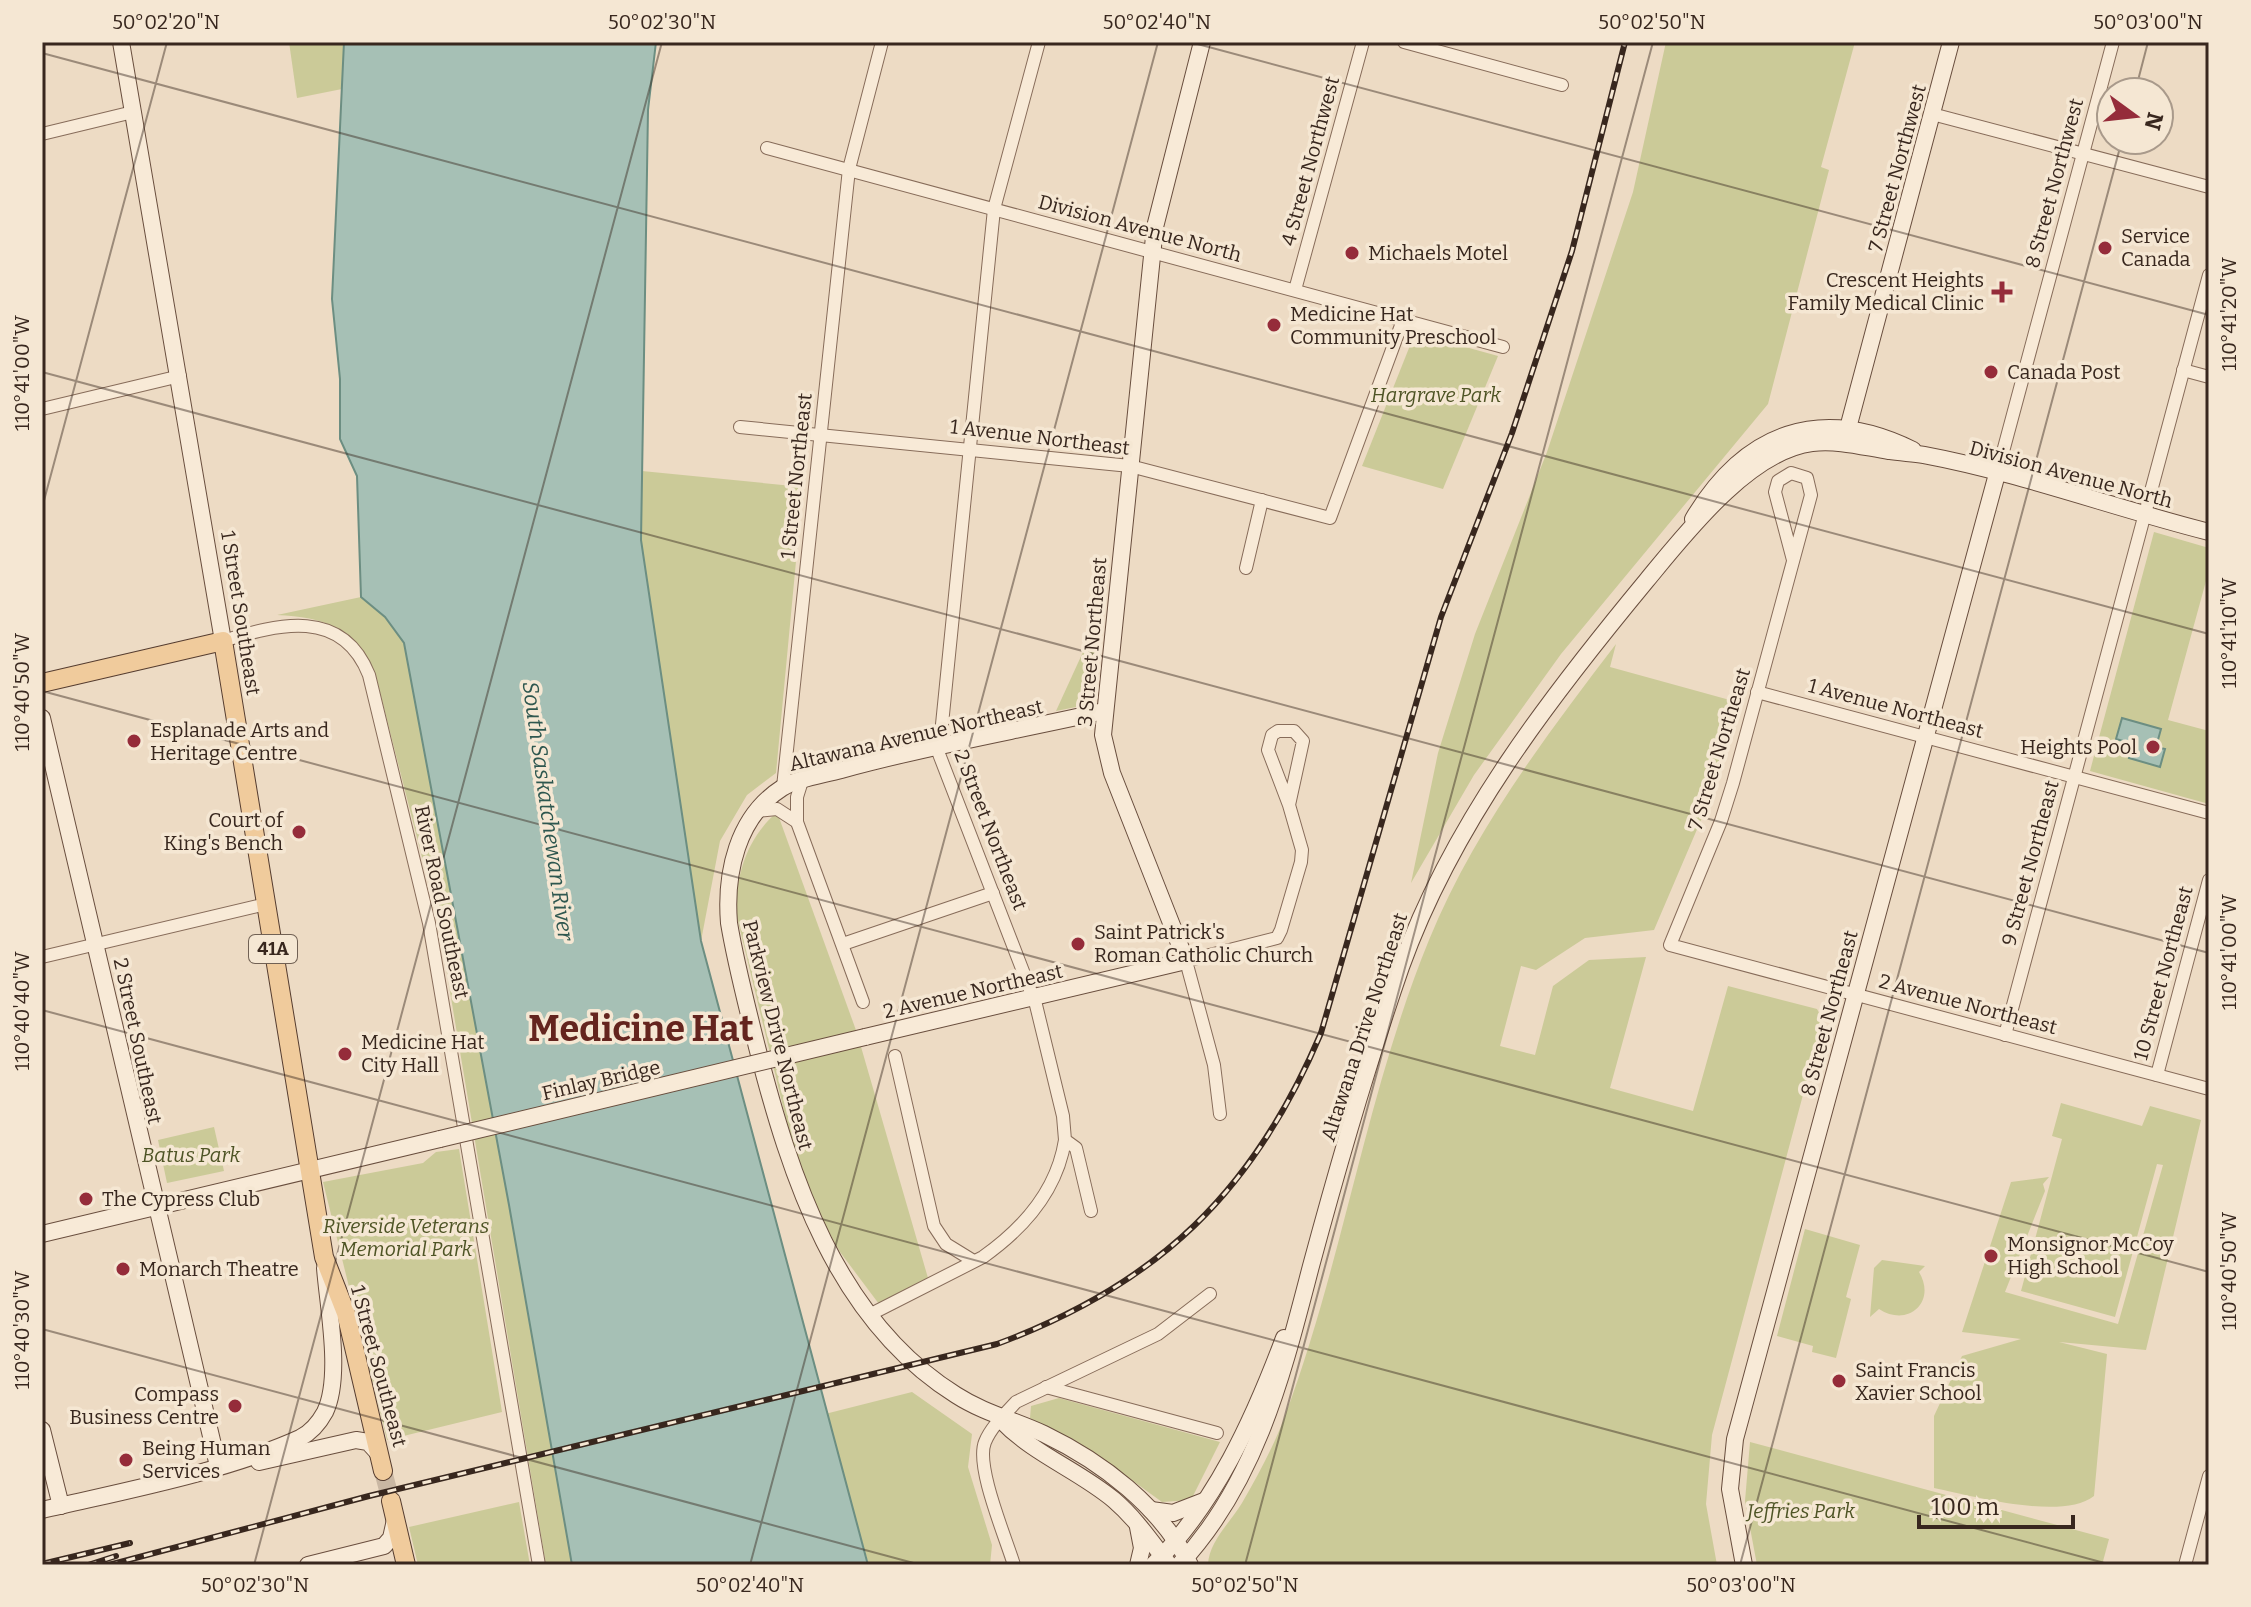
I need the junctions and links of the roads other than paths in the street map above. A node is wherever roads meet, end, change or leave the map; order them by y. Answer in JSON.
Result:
{"nodes":[{"id":1,"x":121,"y":42,"type":"edge"},
{"id":2,"x":882,"y":42,"type":"edge"},
{"id":3,"x":1039,"y":42,"type":"edge"},
{"id":4,"x":1202,"y":42,"type":"edge"},
{"id":5,"x":1363,"y":42,"type":"edge"},
{"id":6,"x":1404,"y":42,"type":"edge"},
{"id":7,"x":1951,"y":42,"type":"edge"},
{"id":8,"x":2113,"y":42,"type":"edge"},
{"id":9,"x":1562,"y":85,"type":"dead end"},
{"id":10,"x":133,"y":112,"type":"junction"},
{"id":11,"x":1932,"y":114,"type":"junction"},
{"id":12,"x":42,"y":134,"type":"edge"},
{"id":13,"x":767,"y":148,"type":"dead end"},
{"id":14,"x":2083,"y":153,"type":"junction"},
{"id":15,"x":849,"y":169,"type":"junction"},
{"id":16,"x":2209,"y":187,"type":"edge"},
{"id":17,"x":994,"y":209,"type":"junction"},
{"id":18,"x":1152,"y":251,"type":"junction"},
{"id":19,"x":2209,"y":275,"type":"edge"},
{"id":20,"x":1295,"y":290,"type":"junction"},
{"id":21,"x":1403,"y":320,"type":"junction"},
{"id":22,"x":1503,"y":347,"type":"dead end"},
{"id":23,"x":2183,"y":370,"type":"junction"},
{"id":24,"x":180,"y":376,"type":"junction"},
{"id":25,"x":2209,"y":377,"type":"edge"},
{"id":26,"x":42,"y":409,"type":"edge"},
{"id":27,"x":740,"y":427,"type":"dead end"},
{"id":28,"x":821,"y":433,"type":"junction"},
{"id":29,"x":1814,"y":435,"type":"joint"},
{"id":30,"x":1846,"y":436,"type":"junction"},
{"id":31,"x":972,"y":449,"type":"junction"},
{"id":32,"x":1130,"y":466,"type":"junction"},
{"id":33,"x":1997,"y":474,"type":"junction"},
{"id":34,"x":1262,"y":500,"type":"junction"},
{"id":35,"x":2144,"y":515,"type":"junction"},
{"id":36,"x":2209,"y":532,"type":"edge"},
{"id":37,"x":1793,"y":560,"type":"junction"},
{"id":38,"x":1246,"y":568,"type":"dead end"},
{"id":39,"x":223,"y":641,"type":"junction"},
{"id":40,"x":42,"y":683,"type":"edge"},
{"id":41,"x":1757,"y":692,"type":"junction"},
{"id":42,"x":1104,"y":711,"type":"junction"},
{"id":43,"x":42,"y":718,"type":"edge"},
{"id":44,"x":1924,"y":736,"type":"junction"},
{"id":45,"x":939,"y":746,"type":"junction"},
{"id":46,"x":2074,"y":777,"type":"junction"},
{"id":47,"x":802,"y":781,"type":"junction"},
{"id":48,"x":783,"y":787,"type":"junction"},
{"id":49,"x":1289,"y":805,"type":"junction"},
{"id":50,"x":758,"y":811,"type":"junction"},
{"id":51,"x":2209,"y":813,"type":"edge"},
{"id":52,"x":797,"y":822,"type":"junction"},
{"id":53,"x":2209,"y":880,"type":"edge"},
{"id":54,"x":993,"y":893,"type":"junction"},
{"id":55,"x":266,"y":904,"type":"junction"},
{"id":56,"x":97,"y":944,"type":"junction"},
{"id":57,"x":843,"y":944,"type":"junction"},
{"id":58,"x":1670,"y":945,"type":"joint"},
{"id":59,"x":42,"y":957,"type":"edge"},
{"id":60,"x":1186,"y":961,"type":"junction"},
{"id":61,"x":1854,"y":994,"type":"junction"},
{"id":62,"x":1033,"y":996,"type":"junction"},
{"id":63,"x":863,"y":1002,"type":"dead end"},
{"id":64,"x":2005,"y":1035,"type":"junction"},
{"id":65,"x":865,"y":1037,"type":"joint"},
{"id":66,"x":895,"y":1056,"type":"dead end"},
{"id":67,"x":2157,"y":1075,"type":"junction"},
{"id":68,"x":2209,"y":1089,"type":"edge"},
{"id":69,"x":1220,"y":1114,"type":"dead end"},
{"id":70,"x":1065,"y":1140,"type":"junction"},
{"id":71,"x":308,"y":1170,"type":"junction"},
{"id":72,"x":156,"y":1208,"type":"junction"},
{"id":73,"x":1091,"y":1211,"type":"dead end"},
{"id":74,"x":42,"y":1234,"type":"edge"},
{"id":75,"x":324,"y":1257,"type":"junction"},
{"id":76,"x":972,"y":1260,"type":"junction"},
{"id":77,"x":1311,"y":1266,"type":"junction"},
{"id":78,"x":1210,"y":1294,"type":"dead end"},
{"id":79,"x":871,"y":1314,"type":"junction"},
{"id":80,"x":1046,"y":1387,"type":"junction"},
{"id":81,"x":1000,"y":1419,"type":"junction"},
{"id":82,"x":42,"y":1430,"type":"edge"},
{"id":83,"x":1217,"y":1433,"type":"dead end"},
{"id":84,"x":381,"y":1462,"type":"joint"},
{"id":85,"x":218,"y":1466,"type":"junction"},
{"id":86,"x":2209,"y":1476,"type":"edge"},
{"id":87,"x":1206,"y":1500,"type":"junction"},
{"id":88,"x":391,"y":1501,"type":"tunnel mouth"},
{"id":89,"x":61,"y":1506,"type":"junction"},
{"id":90,"x":42,"y":1510,"type":"edge"},
{"id":91,"x":1151,"y":1510,"type":"junction"},
{"id":92,"x":395,"y":1520,"type":"junction"},
{"id":93,"x":1136,"y":1522,"type":"junction"},
{"id":94,"x":1175,"y":1542,"type":"junction"},
{"id":95,"x":1162,"y":1562,"type":"edge"},
{"id":96,"x":1185,"y":1562,"type":"edge"},
{"id":97,"x":308,"y":1565,"type":"edge"},
{"id":98,"x":406,"y":1565,"type":"edge"},
{"id":99,"x":539,"y":1565,"type":"edge"},
{"id":100,"x":1014,"y":1565,"type":"edge"},
{"id":101,"x":1138,"y":1565,"type":"edge"},
{"id":102,"x":1744,"y":1565,"type":"edge"},
{"id":103,"x":2185,"y":1565,"type":"edge"}],
"edges":[{"from":1,"to":10,"type":"street","name":"1 Street Southeast"},
{"from":2,"to":15,"type":"street","name":"1 Street Northeast"},
{"from":3,"to":17,"type":"street","name":"2 Street Northeast"},
{"from":4,"to":18,"type":"street","name":"3 Street Northeast"},
{"from":5,"to":20,"type":"street","name":"4 Street Northwest"},
{"from":6,"to":9,"type":"street"},
{"from":7,"to":11,"type":"street","name":"7 Street Northwest"},
{"from":8,"to":14,"type":"street","name":"8 Street Northwest"},
{"from":10,"to":12,"type":"street"},
{"from":10,"to":24,"type":"street","name":"1 Street Southeast"},
{"from":11,"to":14,"type":"street"},
{"from":11,"to":30,"type":"street","name":"7 Street Northwest"},
{"from":13,"to":15,"type":"street","name":"Division Avenue North"},
{"from":14,"to":16,"type":"street"},
{"from":14,"to":33,"type":"street","name":"8 Street Northwest"},
{"from":15,"to":17,"type":"street","name":"Division Avenue North"},
{"from":15,"to":28,"type":"street","name":"1 Street Northeast"},
{"from":17,"to":18,"type":"street","name":"Division Avenue North"},
{"from":17,"to":31,"type":"street","name":"2 Street Northeast"},
{"from":18,"to":20,"type":"street","name":"Division Avenue North"},
{"from":18,"to":32,"type":"street","name":"3 Street Northeast"},
{"from":19,"to":23,"type":"street","name":"9 Street Northeast"},
{"from":20,"to":21,"type":"street","name":"Division Avenue North"},
{"from":21,"to":22,"type":"street","name":"Division Avenue North"},
{"from":21,"to":34,"type":"street","name":"1 Avenue Northeast"},
{"from":23,"to":25,"type":"street"},
{"from":23,"to":35,"type":"street","name":"9 Street Northeast"},
{"from":24,"to":26,"type":"street"},
{"from":24,"to":39,"type":"street","name":"1 Street Southeast"},
{"from":27,"to":28,"type":"street","name":"1 Avenue Northeast"},
{"from":28,"to":31,"type":"street","name":"1 Avenue Northeast"},
{"from":28,"to":48,"type":"street","name":"1 Street Northeast"},
{"from":29,"to":30,"type":"street","name":"Division Avenue North"},
{"from":29,"to":77,"type":"street","name":"Altawana Drive Northeast"},
{"from":30,"to":33,"type":"street","name":"Division Avenue North"},
{"from":31,"to":32,"type":"street","name":"1 Avenue Northeast"},
{"from":31,"to":45,"type":"street","name":"2 Street Northeast"},
{"from":32,"to":34,"type":"street","name":"1 Avenue Northeast"},
{"from":32,"to":42,"type":"street","name":"3 Street Northeast"},
{"from":33,"to":35,"type":"street","name":"Division Avenue North"},
{"from":33,"to":44,"type":"street","name":"8 Street Northeast"},
{"from":34,"to":38,"type":"street"},
{"from":35,"to":36,"type":"street","name":"Division Avenue North"},
{"from":35,"to":46,"type":"street","name":"9 Street Northeast"},
{"from":37,"to":37,"type":"street","name":"7 Street Northeast"},
{"from":37,"to":41,"type":"street","name":"7 Street Northeast"},
{"from":39,"to":40,"type":"main road"},
{"from":39,"to":55,"type":"main road","name":"1 Street Southeast","number":"41A"},
{"from":39,"to":99,"type":"street","name":"River Road Southeast"},
{"from":41,"to":44,"type":"street","name":"1 Avenue Northeast"},
{"from":41,"to":58,"type":"street","name":"7 Street Northeast"},
{"from":42,"to":45,"type":"street","name":"Altawana Avenue Northeast"},
{"from":42,"to":60,"type":"street","name":"3 Street Northeast"},
{"from":43,"to":56,"type":"street","name":"2 Street Southeast"},
{"from":44,"to":46,"type":"street","name":"1 Avenue Northeast"},
{"from":44,"to":61,"type":"street","name":"8 Street Northeast"},
{"from":45,"to":47,"type":"street","name":"Altawana Avenue Northeast"},
{"from":45,"to":54,"type":"street","name":"2 Street Northeast"},
{"from":46,"to":51,"type":"street","name":"1 Avenue Northeast"},
{"from":46,"to":64,"type":"street","name":"9 Street Northeast"},
{"from":47,"to":48,"type":"street","name":"Altawana Avenue Northeast"},
{"from":47,"to":52,"type":"street"},
{"from":48,"to":50,"type":"street","name":"Parkview Drive Northeast"},
{"from":49,"to":49,"type":"street"},
{"from":49,"to":60,"type":"street","name":"2 Avenue Northeast"},
{"from":50,"to":52,"type":"street"},
{"from":50,"to":79,"type":"street","name":"Parkview Drive Northeast"},
{"from":52,"to":57,"type":"street"},
{"from":53,"to":67,"type":"street","name":"10 Street Northeast"},
{"from":54,"to":57,"type":"street"},
{"from":54,"to":62,"type":"street","name":"2 Street Northeast"},
{"from":55,"to":56,"type":"street"},
{"from":55,"to":71,"type":"main road","name":"1 Street Southeast","number":"41A"},
{"from":56,"to":59,"type":"street"},
{"from":56,"to":72,"type":"street","name":"2 Street Southeast"},
{"from":57,"to":63,"type":"street"},
{"from":58,"to":61,"type":"street","name":"2 Avenue Northeast"},
{"from":60,"to":62,"type":"street","name":"2 Avenue Northeast"},
{"from":60,"to":69,"type":"street","name":"3 Street Northeast"},
{"from":61,"to":64,"type":"street","name":"2 Avenue Northeast"},
{"from":61,"to":102,"type":"street","name":"8 Street Northeast"},
{"from":62,"to":65,"type":"street","name":"2 Avenue Northeast"},
{"from":62,"to":70,"type":"street","name":"2 Street Northeast"},
{"from":64,"to":67,"type":"street","name":"2 Avenue Northeast"},
{"from":65,"to":71,"type":"street","name":"Finlay Bridge","bridge":true},
{"from":66,"to":76,"type":"street"},
{"from":67,"to":68,"type":"street","name":"2 Avenue Northeast"},
{"from":70,"to":73,"type":"street","name":"2 Street Northeast"},
{"from":70,"to":76,"type":"street"},
{"from":71,"to":72,"type":"street","name":"Finlay Bridge"},
{"from":71,"to":75,"type":"main road","name":"1 Street Southeast","number":"41A"},
{"from":72,"to":74,"type":"street","name":"Finlay Bridge"},
{"from":72,"to":85,"type":"street","name":"2 Street Southeast"},
{"from":75,"to":84,"type":"main road","name":"1 Street Southeast","number":"41A"},
{"from":75,"to":85,"type":"street"},
{"from":76,"to":79,"type":"street"},
{"from":77,"to":87,"type":"street","name":"Altawana Drive Northeast"},
{"from":77,"to":96,"type":"street","name":"Altawana Drive Northeast"},
{"from":78,"to":80,"type":"street"},
{"from":79,"to":81,"type":"street","name":"Parkview Drive Northeast"},
{"from":80,"to":81,"type":"street"},
{"from":80,"to":83,"type":"street"},
{"from":81,"to":91,"type":"street","name":"Parkview Drive Northeast"},
{"from":81,"to":93,"type":"street","name":"Parkview Drive Northeast"},
{"from":81,"to":100,"type":"street"},
{"from":82,"to":89,"type":"street"},
{"from":84,"to":85,"type":"street"},
{"from":85,"to":89,"type":"street"},
{"from":86,"to":103,"type":"street"},
{"from":87,"to":91,"type":"street"},
{"from":87,"to":94,"type":"street","name":"Altawana Drive Northeast"},
{"from":88,"to":92,"type":"main road"},
{"from":89,"to":90,"type":"street"},
{"from":91,"to":94,"type":"street","name":"Parkview Drive Northeast"},
{"from":92,"to":97,"type":"street"},
{"from":92,"to":98,"type":"main road"},
{"from":93,"to":95,"type":"street","name":"Parkview Drive Northeast"},
{"from":93,"to":101,"type":"street"},
{"from":94,"to":95,"type":"street","name":"Altawana Drive Northeast"},
{"from":94,"to":96,"type":"street","name":"Parkview Drive Northeast"}]}
